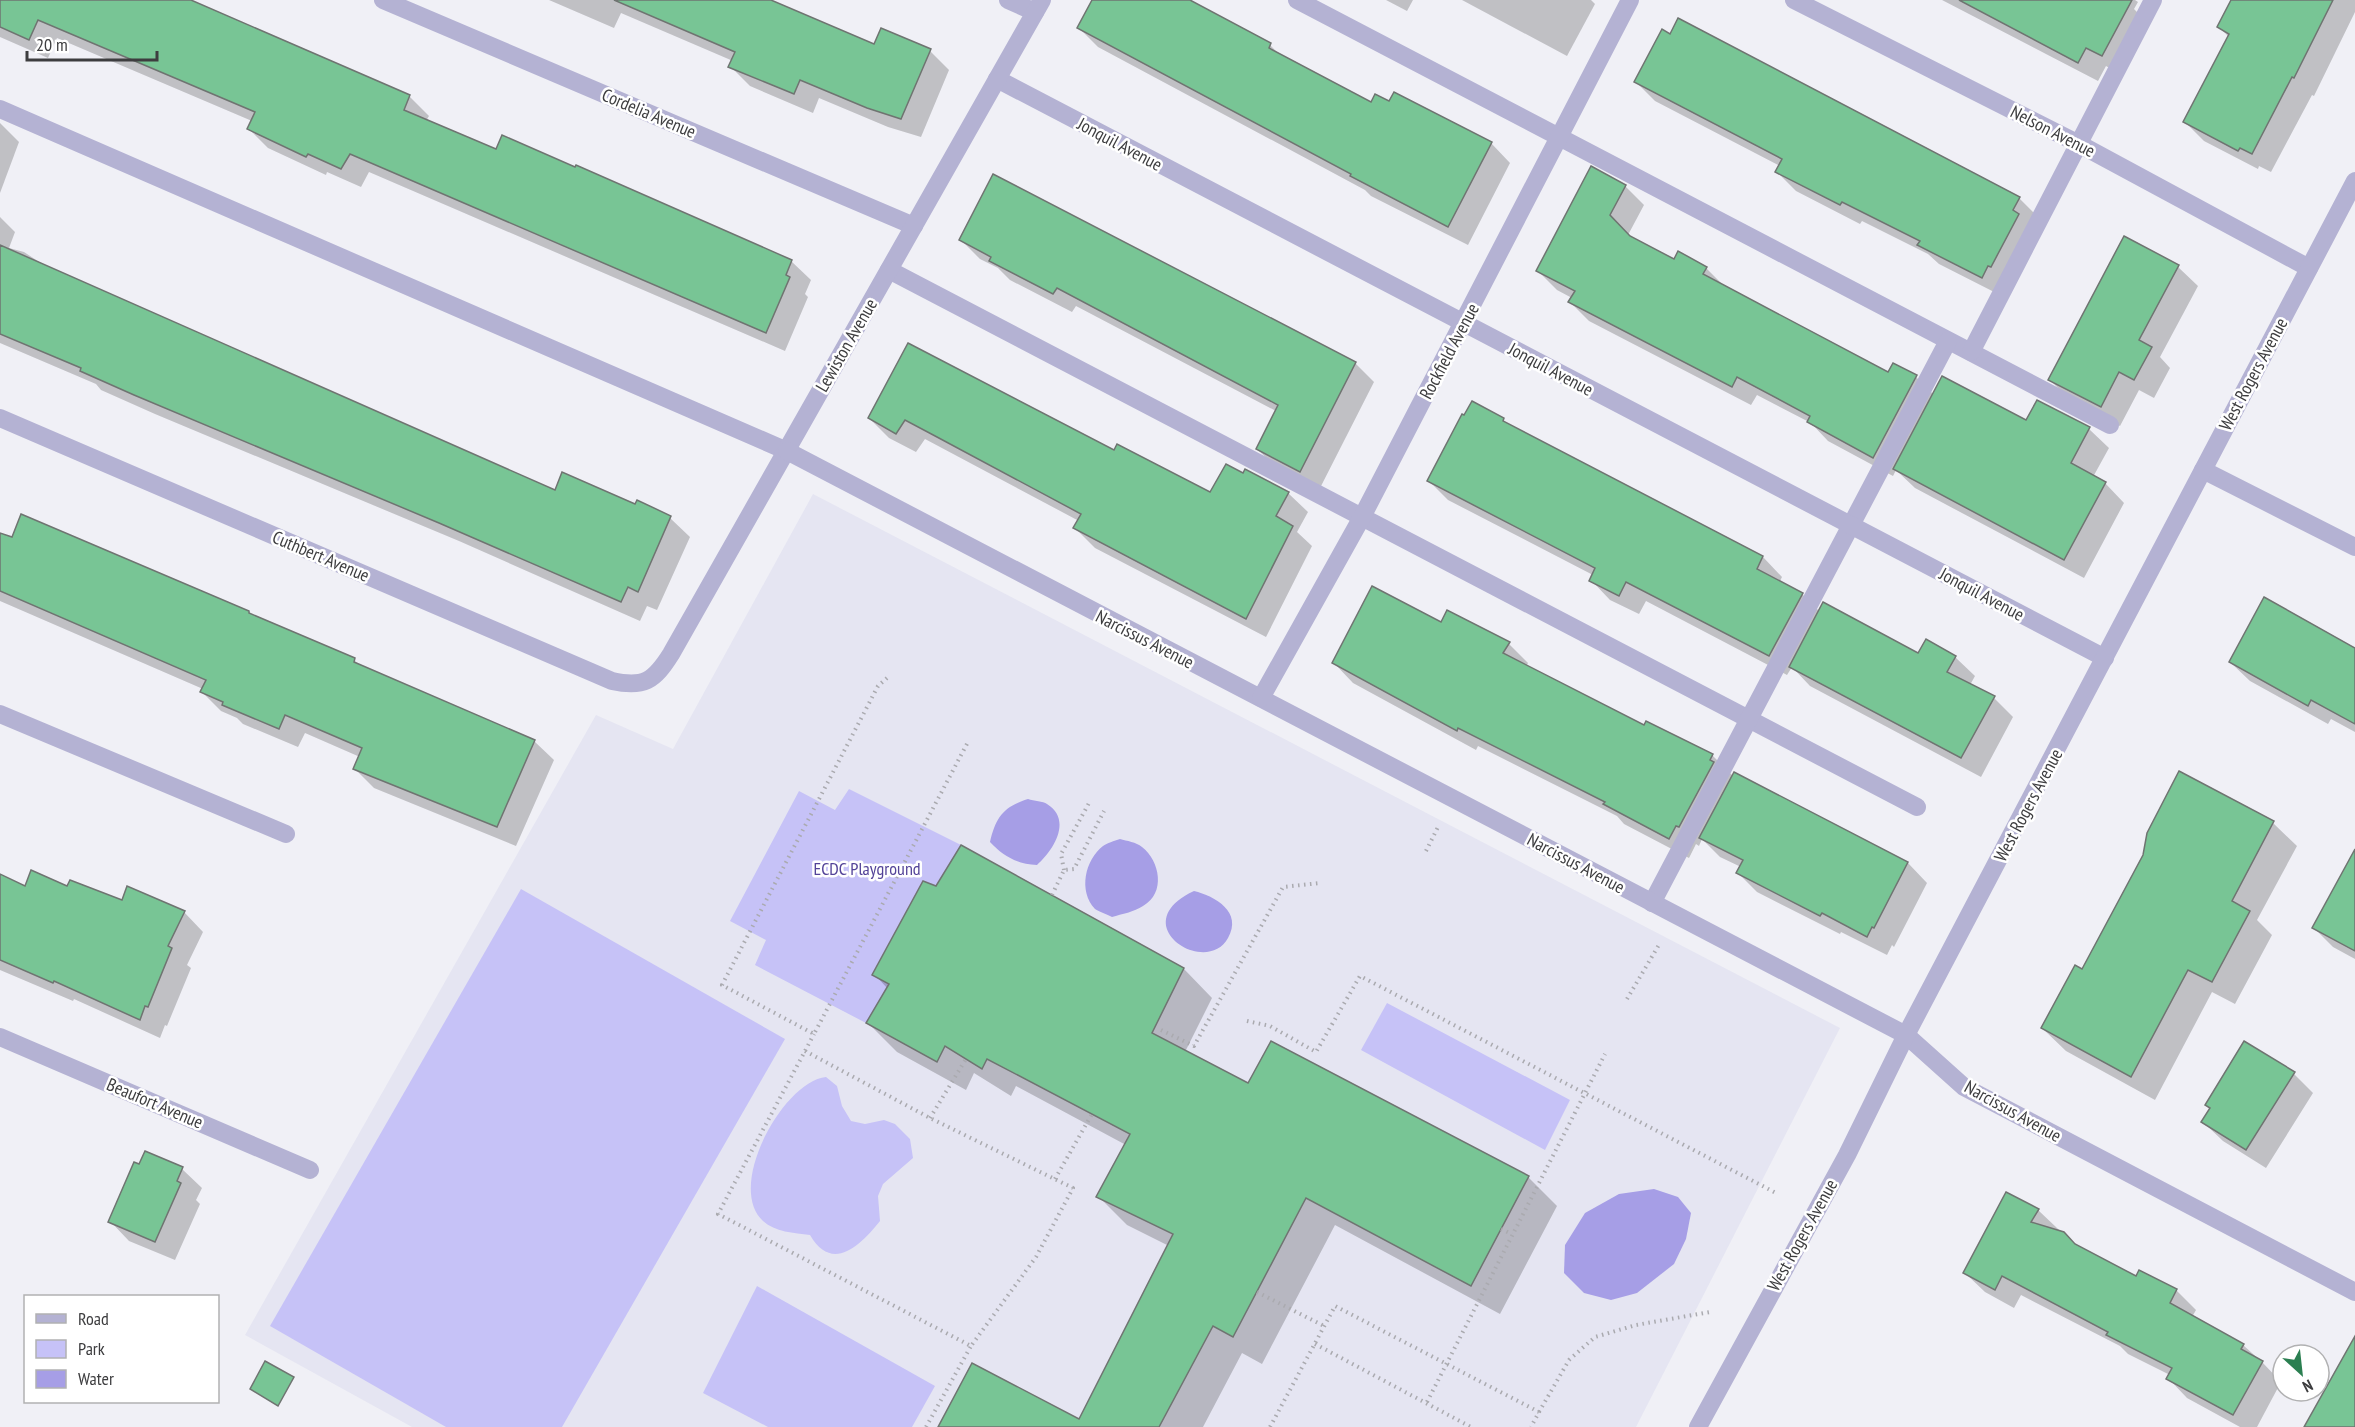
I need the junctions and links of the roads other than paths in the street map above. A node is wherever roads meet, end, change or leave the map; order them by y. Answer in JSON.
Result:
{"nodes":[{"id":1,"x":383,"y":0,"type":"edge"},
{"id":2,"x":1008,"y":0,"type":"edge"},
{"id":3,"x":1297,"y":0,"type":"edge"},
{"id":4,"x":1630,"y":0,"type":"edge"},
{"id":5,"x":1794,"y":0,"type":"edge"},
{"id":6,"x":2153,"y":0,"type":"edge"},
{"id":7,"x":1039,"y":6,"type":"edge"},
{"id":8,"x":997,"y":79,"type":"junction"},
{"id":9,"x":0,"y":109,"type":"edge"},
{"id":10,"x":1560,"y":138,"type":"junction"},
{"id":11,"x":2079,"y":144,"type":"junction"},
{"id":12,"x":2355,"y":181,"type":"edge"},
{"id":13,"x":914,"y":226,"type":"junction"},
{"id":14,"x":2309,"y":268,"type":"junction"},
{"id":15,"x":889,"y":270,"type":"junction"},
{"id":16,"x":1463,"y":323,"type":"junction"},
{"id":17,"x":1948,"y":340,"type":"junction"},
{"id":18,"x":1971,"y":352,"type":"junction"},
{"id":19,"x":0,"y":418,"type":"edge"},
{"id":20,"x":2110,"y":425,"type":"dead end"},
{"id":21,"x":787,"y":451,"type":"junction"},
{"id":22,"x":2203,"y":470,"type":"junction"},
{"id":23,"x":1362,"y":517,"type":"junction"},
{"id":24,"x":1851,"y":525,"type":"junction"},
{"id":25,"x":2355,"y":547,"type":"edge"},
{"id":26,"x":2105,"y":658,"type":"junction"},
{"id":27,"x":644,"y":684,"type":"joint"},
{"id":28,"x":1261,"y":698,"type":"junction"},
{"id":29,"x":0,"y":714,"type":"edge"},
{"id":30,"x":1749,"y":719,"type":"junction"},
{"id":31,"x":1917,"y":807,"type":"dead end"},
{"id":32,"x":286,"y":834,"type":"dead end"},
{"id":33,"x":1652,"y":903,"type":"junction"},
{"id":34,"x":1906,"y":1035,"type":"junction"},
{"id":35,"x":0,"y":1037,"type":"edge"},
{"id":36,"x":310,"y":1170,"type":"dead end"},
{"id":37,"x":2355,"y":1292,"type":"edge"},
{"id":38,"x":1698,"y":1427,"type":"edge"}],
"edges":[{"from":1,"to":13,"type":"street","name":"Cordelia Avenue"},
{"from":2,"to":7,"type":"street"},
{"from":3,"to":10,"type":"street"},
{"from":4,"to":10,"type":"street","name":"Rockfield Avenue"},
{"from":5,"to":11,"type":"street","name":"Nelson Avenue"},
{"from":6,"to":11,"type":"street"},
{"from":7,"to":8,"type":"street","name":"Lewiston Avenue"},
{"from":8,"to":13,"type":"street","name":"Lewiston Avenue"},
{"from":8,"to":16,"type":"street","name":"Jonquil Avenue"},
{"from":9,"to":21,"type":"street","name":"Narcissus Avenue"},
{"from":10,"to":16,"type":"street","name":"Rockfield Avenue"},
{"from":10,"to":17,"type":"street"},
{"from":11,"to":14,"type":"street","name":"Nelson Avenue"},
{"from":11,"to":18,"type":"street"},
{"from":12,"to":14,"type":"street","name":"West Rogers Avenue"},
{"from":13,"to":15,"type":"street","name":"Lewiston Avenue"},
{"from":14,"to":22,"type":"street","name":"West Rogers Avenue"},
{"from":15,"to":21,"type":"street","name":"Lewiston Avenue"},
{"from":15,"to":23,"type":"street"},
{"from":16,"to":23,"type":"street","name":"Rockfield Avenue"},
{"from":16,"to":24,"type":"street","name":"Jonquil Avenue"},
{"from":17,"to":18,"type":"street"},
{"from":17,"to":24,"type":"street"},
{"from":18,"to":20,"type":"street"},
{"from":19,"to":27,"type":"street","name":"Cuthbert Avenue"},
{"from":21,"to":27,"type":"street","name":"Lewiston Avenue"},
{"from":21,"to":28,"type":"street","name":"Narcissus Avenue"},
{"from":22,"to":25,"type":"street"},
{"from":22,"to":26,"type":"street","name":"West Rogers Avenue"},
{"from":23,"to":28,"type":"street","name":"Rockfield Avenue"},
{"from":23,"to":30,"type":"street"},
{"from":24,"to":26,"type":"street","name":"Jonquil Avenue"},
{"from":24,"to":30,"type":"street"},
{"from":26,"to":34,"type":"street","name":"West Rogers Avenue"},
{"from":28,"to":33,"type":"street","name":"Narcissus Avenue"},
{"from":29,"to":32,"type":"street"},
{"from":30,"to":31,"type":"street"},
{"from":30,"to":33,"type":"street"},
{"from":33,"to":34,"type":"street","name":"Narcissus Avenue"},
{"from":34,"to":37,"type":"street","name":"Narcissus Avenue"},
{"from":34,"to":38,"type":"street","name":"West Rogers Avenue"},
{"from":35,"to":36,"type":"street","name":"Beaufort Avenue"}]}
